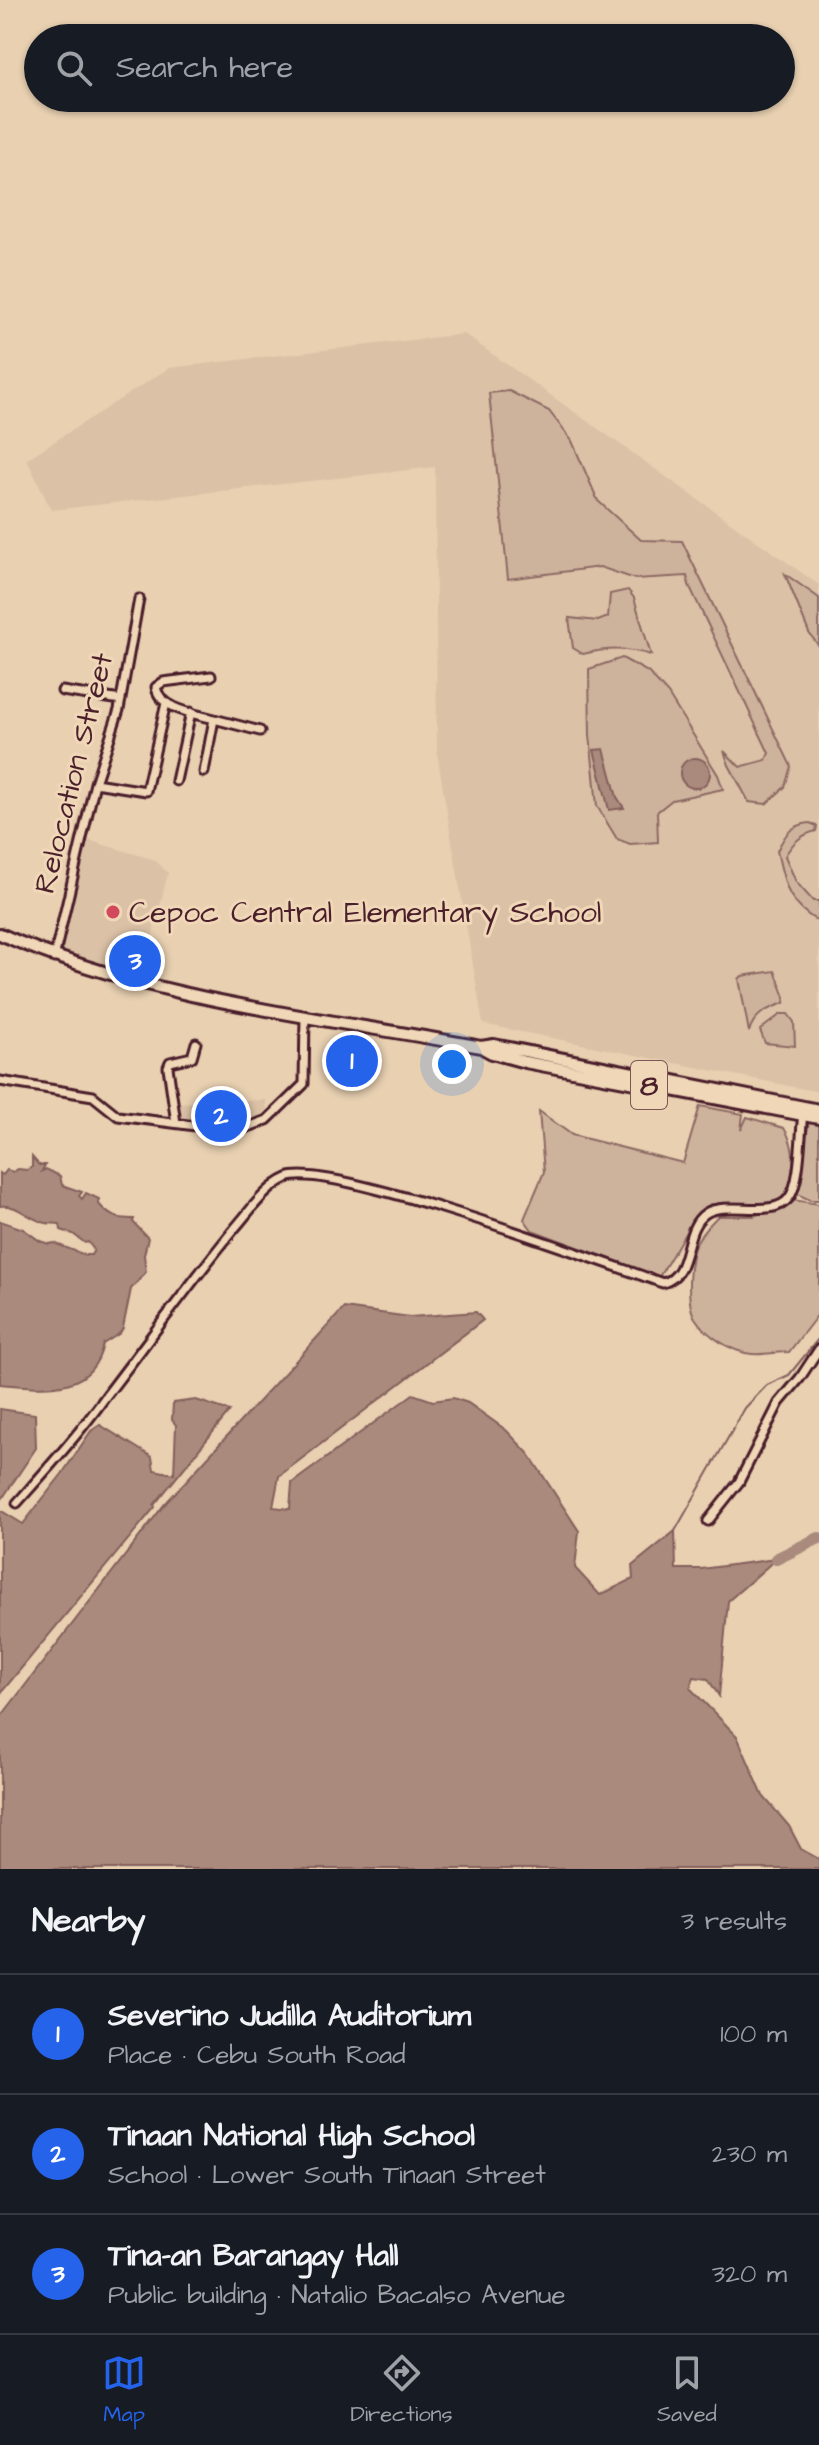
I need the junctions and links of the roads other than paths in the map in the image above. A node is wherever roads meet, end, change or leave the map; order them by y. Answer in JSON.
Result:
{"nodes":[{"id":1,"x":139,"y":599,"type":"dead end"},
{"id":2,"x":211,"y":676,"type":"dead end"},
{"id":3,"x":62,"y":691,"type":"dead end"},
{"id":4,"x":121,"y":700,"type":"junction"},
{"id":5,"x":166,"y":703,"type":"junction"},
{"id":6,"x":191,"y":712,"type":"junction"},
{"id":7,"x":214,"y":719,"type":"junction"},
{"id":8,"x":260,"y":731,"type":"dead end"},
{"id":9,"x":204,"y":772,"type":"dead end"},
{"id":10,"x":176,"y":781,"type":"dead end"},
{"id":11,"x":95,"y":783,"type":"junction"},
{"id":12,"x":0,"y":934,"type":"edge"},
{"id":13,"x":54,"y":958,"type":"junction"},
{"id":14,"x":305,"y":1016,"type":"junction"},
{"id":15,"x":196,"y":1043,"type":"dead end"},
{"id":16,"x":0,"y":1081,"type":"edge"},
{"id":17,"x":819,"y":1110,"type":"edge"},
{"id":18,"x":804,"y":1111,"type":"junction"},
{"id":19,"x":819,"y":1118,"type":"edge"},
{"id":20,"x":176,"y":1123,"type":"junction"},
{"id":21,"x":819,"y":1349,"type":"edge"},
{"id":22,"x":17,"y":1503,"type":"dead end"},
{"id":23,"x":708,"y":1521,"type":"dead end"}],
"edges":[{"from":1,"to":4,"type":"street","name":"Relocation Street"},
{"from":2,"to":5,"type":"street"},
{"from":3,"to":4,"type":"street"},
{"from":4,"to":11,"type":"street","name":"Relocation Street"},
{"from":5,"to":6,"type":"street"},
{"from":5,"to":11,"type":"street"},
{"from":6,"to":7,"type":"street"},
{"from":6,"to":10,"type":"street"},
{"from":7,"to":8,"type":"street"},
{"from":7,"to":9,"type":"street"},
{"from":11,"to":13,"type":"street","name":"Relocation Street"},
{"from":12,"to":13,"type":"highway","number":"8"},
{"from":13,"to":14,"type":"highway","number":"8"},
{"from":14,"to":18,"type":"highway","number":"8"},
{"from":14,"to":20,"type":"street"},
{"from":15,"to":20,"type":"street"},
{"from":16,"to":20,"type":"street"},
{"from":17,"to":18,"type":"highway","number":"8"},
{"from":18,"to":19,"type":"highway","number":"8"},
{"from":18,"to":22,"type":"street"},
{"from":21,"to":23,"type":"street"}]}
